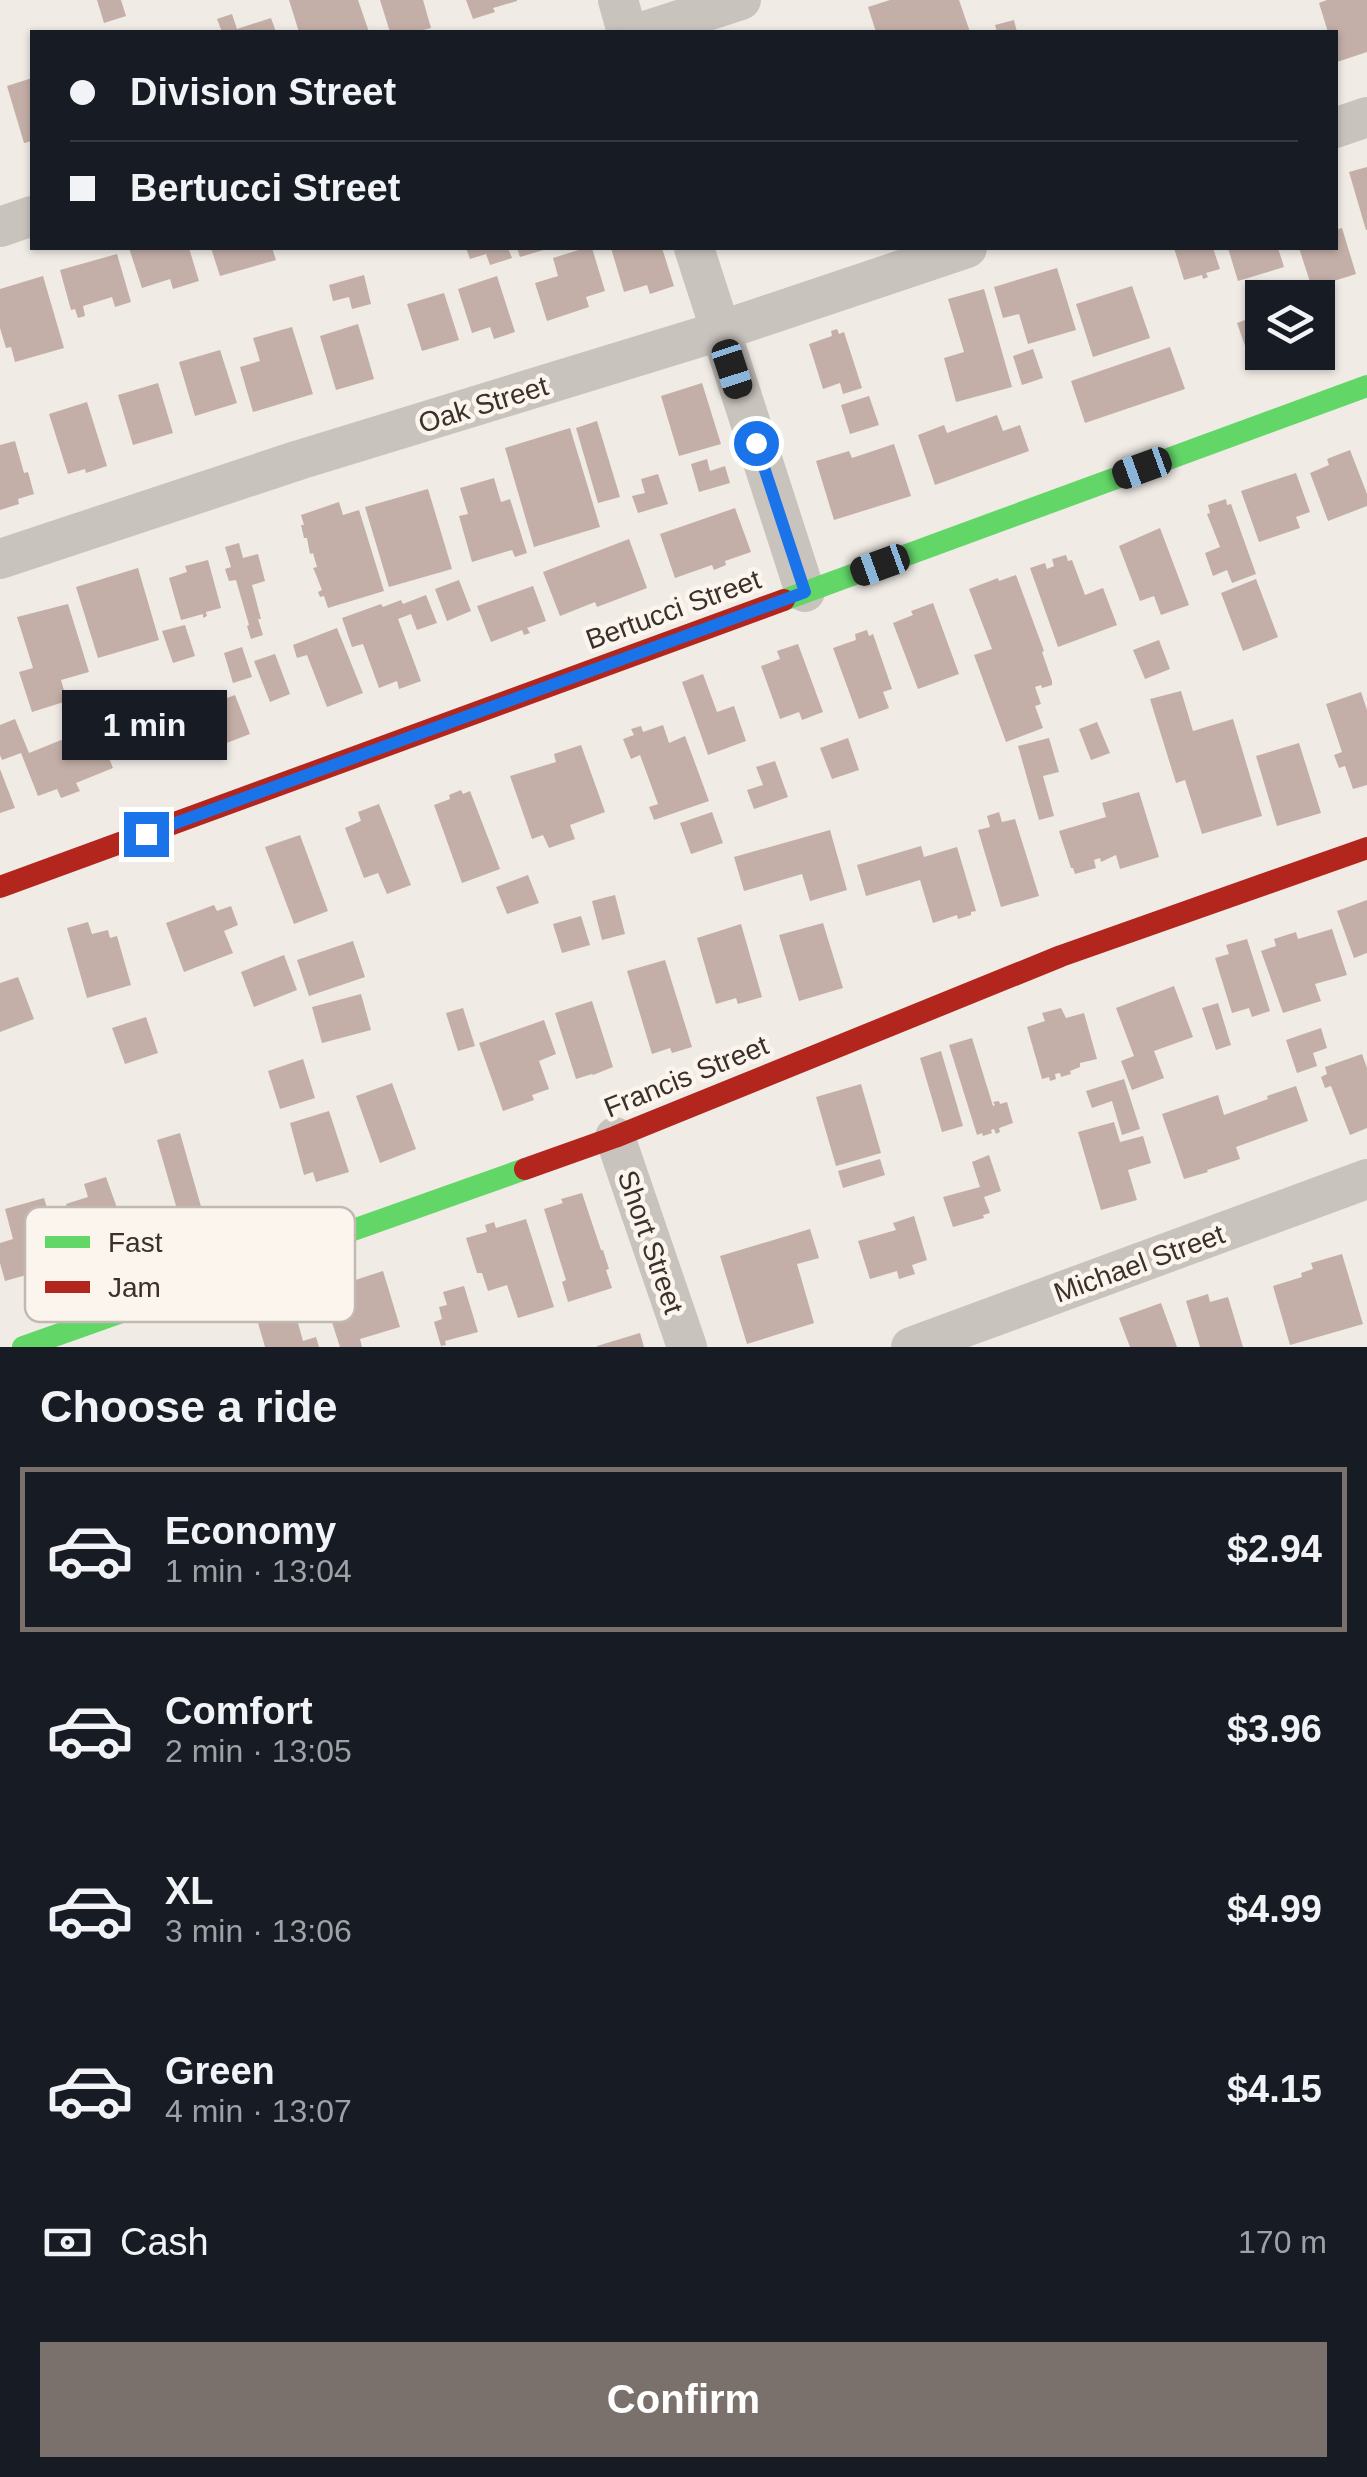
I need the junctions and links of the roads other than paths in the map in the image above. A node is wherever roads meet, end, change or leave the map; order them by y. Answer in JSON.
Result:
{"nodes":[{"id":1,"x":618,"y":0,"type":"edge"},
{"id":2,"x":740,"y":0,"type":"edge"},
{"id":3,"x":627,"y":30,"type":"edge"},
{"id":4,"x":648,"y":30,"type":"edge"},
{"id":5,"x":1367,"y":118,"type":"edge"},
{"id":6,"x":1338,"y":127,"type":"edge"},
{"id":7,"x":30,"y":217,"type":"edge"},
{"id":8,"x":0,"y":227,"type":"edge"},
{"id":9,"x":695,"y":250,"type":"edge"},
{"id":10,"x":960,"y":250,"type":"edge"},
{"id":11,"x":720,"y":332,"type":"junction"},
{"id":12,"x":1367,"y":386,"type":"edge"},
{"id":13,"x":0,"y":559,"type":"edge"},
{"id":14,"x":805,"y":592,"type":"junction"},
{"id":15,"x":1367,"y":848,"type":"edge"},
{"id":16,"x":0,"y":888,"type":"edge"},
{"id":17,"x":615,"y":1137,"type":"junction"},
{"id":18,"x":1367,"y":1179,"type":"edge"},
{"id":19,"x":355,"y":1229,"type":"edge"},
{"id":20,"x":93,"y":1322,"type":"edge"},
{"id":21,"x":23,"y":1347,"type":"edge"},
{"id":22,"x":687,"y":1347,"type":"edge"},
{"id":23,"x":911,"y":1347,"type":"edge"}],
"edges":[{"from":1,"to":3,"type":"street"},
{"from":2,"to":4,"type":"street"},
{"from":5,"to":6,"type":"street"},
{"from":7,"to":8,"type":"street"},
{"from":9,"to":11,"type":"street"},
{"from":10,"to":11,"type":"street","name":"Oak Street"},
{"from":11,"to":13,"type":"street","name":"Oak Street"},
{"from":11,"to":14,"type":"street"},
{"from":12,"to":14,"type":"street","name":"Bertucci Street"},
{"from":14,"to":16,"type":"street","name":"Bertucci Street"},
{"from":15,"to":17,"type":"street","name":"Francis Street"},
{"from":17,"to":19,"type":"street","name":"Francis Street"},
{"from":17,"to":22,"type":"street","name":"Short Street"},
{"from":18,"to":23,"type":"street","name":"Michael Street"},
{"from":20,"to":21,"type":"street","name":"Francis Street"}]}
